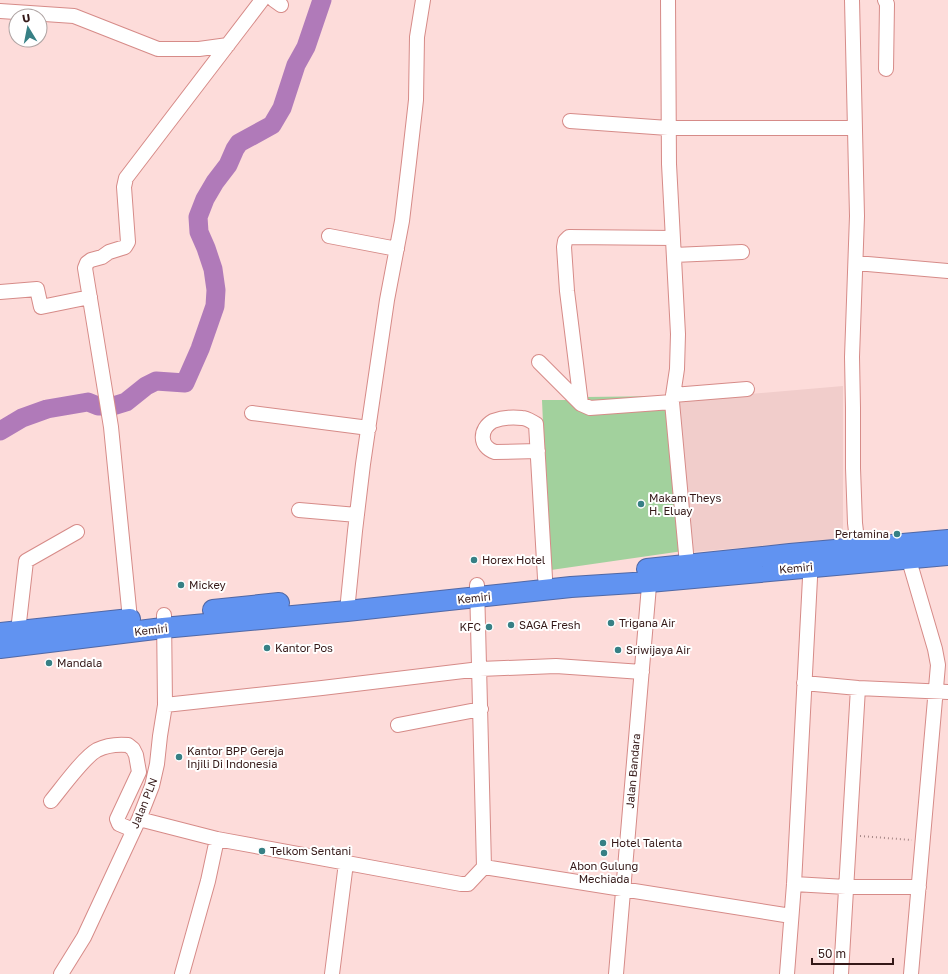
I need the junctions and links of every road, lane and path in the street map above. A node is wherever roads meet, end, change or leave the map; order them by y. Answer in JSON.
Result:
{"nodes":[{"id":1,"x":262,"y":0,"type":"edge"},
{"id":2,"x":424,"y":0,"type":"edge"},
{"id":3,"x":668,"y":0,"type":"edge"},
{"id":4,"x":852,"y":0,"type":"edge"},
{"id":5,"x":856,"y":0,"type":"edge"},
{"id":6,"x":885,"y":0,"type":"edge"},
{"id":7,"x":0,"y":11,"type":"edge"},
{"id":8,"x":228,"y":45,"type":"junction"},
{"id":9,"x":886,"y":69,"type":"dead end"},
{"id":10,"x":570,"y":121,"type":"dead end"},
{"id":11,"x":668,"y":128,"type":"junction"},
{"id":12,"x":855,"y":128,"type":"junction"},
{"id":13,"x":329,"y":236,"type":"dead end"},
{"id":14,"x":673,"y":238,"type":"junction"},
{"id":15,"x":397,"y":249,"type":"junction"},
{"id":16,"x":742,"y":252,"type":"dead end"},
{"id":17,"x":674,"y":256,"type":"junction"},
{"id":18,"x":856,"y":263,"type":"junction"},
{"id":19,"x":948,"y":270,"type":"edge"},
{"id":20,"x":0,"y":292,"type":"edge"},
{"id":21,"x":90,"y":297,"type":"junction"},
{"id":22,"x":539,"y":362,"type":"dead end"},
{"id":23,"x":747,"y":389,"type":"dead end"},
{"id":24,"x":673,"y":398,"type":"junction"},
{"id":25,"x":581,"y":404,"type":"junction"},
{"id":26,"x":252,"y":413,"type":"dead end"},
{"id":27,"x":369,"y":428,"type":"junction"},
{"id":28,"x":538,"y":451,"type":"dead end"},
{"id":29,"x":299,"y":510,"type":"dead end"},
{"id":30,"x":357,"y":515,"type":"junction"},
{"id":31,"x":77,"y":532,"type":"dead end"},
{"id":32,"x":948,"y":540,"type":"edge"},
{"id":33,"x":858,"y":548,"type":"junction"},
{"id":34,"x":906,"y":551,"type":"junction"},
{"id":35,"x":948,"y":554,"type":"edge"},
{"id":36,"x":810,"y":559,"type":"junction"},
{"id":37,"x":687,"y":564,"type":"junction"},
{"id":38,"x":650,"y":575,"type":"junction"},
{"id":39,"x":545,"y":578,"type":"junction"},
{"id":40,"x":477,"y":591,"type":"junction"},
{"id":41,"x":348,"y":605,"type":"junction"},
{"id":42,"x":130,"y":619,"type":"junction"},
{"id":43,"x":164,"y":621,"type":"junction"},
{"id":44,"x":9,"y":632,"type":"edge"},
{"id":45,"x":0,"y":648,"type":"edge"},
{"id":46,"x":480,"y":669,"type":"junction"},
{"id":47,"x":642,"y":672,"type":"junction"},
{"id":48,"x":804,"y":683,"type":"junction"},
{"id":49,"x":858,"y":688,"type":"junction"},
{"id":50,"x":942,"y":692,"type":"edge"},
{"id":51,"x":165,"y":704,"type":"junction"},
{"id":52,"x":481,"y":709,"type":"junction"},
{"id":53,"x":398,"y":725,"type":"dead end"},
{"id":54,"x":51,"y":801,"type":"dead end"},
{"id":55,"x":136,"y":824,"type":"junction"},
{"id":56,"x":849,"y":835,"type":"junction"},
{"id":57,"x":217,"y":839,"type":"junction"},
{"id":58,"x":923,"y":841,"type":"junction"},
{"id":59,"x":346,"y":863,"type":"junction"},
{"id":60,"x":484,"y":867,"type":"junction"},
{"id":61,"x":794,"y":884,"type":"junction"},
{"id":62,"x":846,"y":887,"type":"junction"},
{"id":63,"x":919,"y":888,"type":"junction"},
{"id":64,"x":623,"y":890,"type":"junction"},
{"id":65,"x":791,"y":916,"type":"junction"},
{"id":66,"x":61,"y":974,"type":"edge"},
{"id":67,"x":182,"y":974,"type":"edge"},
{"id":68,"x":332,"y":974,"type":"edge"},
{"id":69,"x":616,"y":974,"type":"edge"},
{"id":70,"x":787,"y":974,"type":"edge"},
{"id":71,"x":841,"y":974,"type":"edge"},
{"id":72,"x":911,"y":974,"type":"edge"}],
"edges":[{"from":1,"to":8,"type":"street"},
{"from":2,"to":15,"type":"street"},
{"from":3,"to":11,"type":"street"},
{"from":4,"to":5,"type":"street"},
{"from":4,"to":12,"type":"street"},
{"from":6,"to":9,"type":"street"},
{"from":7,"to":8,"type":"street"},
{"from":8,"to":21,"type":"street"},
{"from":10,"to":11,"type":"street"},
{"from":11,"to":12,"type":"street"},
{"from":11,"to":14,"type":"street"},
{"from":12,"to":18,"type":"street"},
{"from":13,"to":15,"type":"street"},
{"from":14,"to":17,"type":"street"},
{"from":14,"to":25,"type":"street"},
{"from":15,"to":27,"type":"street"},
{"from":16,"to":17,"type":"street"},
{"from":17,"to":24,"type":"street"},
{"from":18,"to":19,"type":"street"},
{"from":18,"to":33,"type":"street"},
{"from":20,"to":21,"type":"street"},
{"from":21,"to":42,"type":"street"},
{"from":22,"to":25,"type":"street"},
{"from":23,"to":24,"type":"street"},
{"from":24,"to":25,"type":"street"},
{"from":24,"to":37,"type":"street"},
{"from":26,"to":27,"type":"street"},
{"from":27,"to":30,"type":"street"},
{"from":28,"to":39,"type":"street"},
{"from":29,"to":30,"type":"street"},
{"from":30,"to":41,"type":"street"},
{"from":31,"to":44,"type":"street"},
{"from":32,"to":34,"type":"highway","name":"Kemiri"},
{"from":33,"to":34,"type":"highway","name":"Kemiri"},
{"from":33,"to":36,"type":"highway","name":"Kemiri"},
{"from":34,"to":35,"type":"highway","name":"Kemiri"},
{"from":34,"to":36,"type":"highway","name":"Kemiri"},
{"from":34,"to":50,"type":"street"},
{"from":36,"to":37,"type":"highway","name":"Kemiri"},
{"from":36,"to":38,"type":"highway","name":"Kemiri"},
{"from":36,"to":48,"type":"street"},
{"from":37,"to":38,"type":"highway","name":"Kemiri"},
{"from":38,"to":39,"type":"highway","name":"Kemiri"},
{"from":38,"to":40,"type":"highway","name":"Kemiri"},
{"from":38,"to":47,"type":"street","name":"Jalan Bandara"},
{"from":39,"to":40,"type":"highway","name":"Kemiri"},
{"from":40,"to":41,"type":"highway","name":"Kemiri"},
{"from":40,"to":46,"type":"street"},
{"from":41,"to":43,"type":"highway","name":"Kemiri"},
{"from":42,"to":43,"type":"highway","name":"Kemiri"},
{"from":42,"to":44,"type":"highway","name":"Kemiri"},
{"from":43,"to":45,"type":"highway","name":"Kemiri"},
{"from":43,"to":51,"type":"street","name":"Jalan PLN"},
{"from":46,"to":47,"type":"street"},
{"from":46,"to":51,"type":"street"},
{"from":46,"to":52,"type":"street"},
{"from":47,"to":64,"type":"street","name":"Jalan Bandara"},
{"from":48,"to":49,"type":"street"},
{"from":48,"to":61,"type":"street"},
{"from":49,"to":50,"type":"street"},
{"from":49,"to":56,"type":"street"},
{"from":50,"to":58,"type":"street"},
{"from":51,"to":55,"type":"street","name":"Jalan PLN"},
{"from":52,"to":53,"type":"street"},
{"from":52,"to":60,"type":"street"},
{"from":54,"to":55,"type":"street"},
{"from":55,"to":57,"type":"street"},
{"from":55,"to":66,"type":"street","name":"Jalan PLN"},
{"from":56,"to":58,"type":"path"},
{"from":56,"to":62,"type":"street"},
{"from":57,"to":59,"type":"street"},
{"from":57,"to":67,"type":"street"},
{"from":58,"to":63,"type":"street"},
{"from":59,"to":60,"type":"street"},
{"from":59,"to":68,"type":"street"},
{"from":60,"to":64,"type":"street"},
{"from":61,"to":62,"type":"street"},
{"from":61,"to":65,"type":"street"},
{"from":62,"to":63,"type":"street"},
{"from":62,"to":71,"type":"street"},
{"from":63,"to":72,"type":"street"},
{"from":64,"to":65,"type":"street"},
{"from":64,"to":69,"type":"street","name":"Jalan Bandara"},
{"from":65,"to":70,"type":"street"}]}
